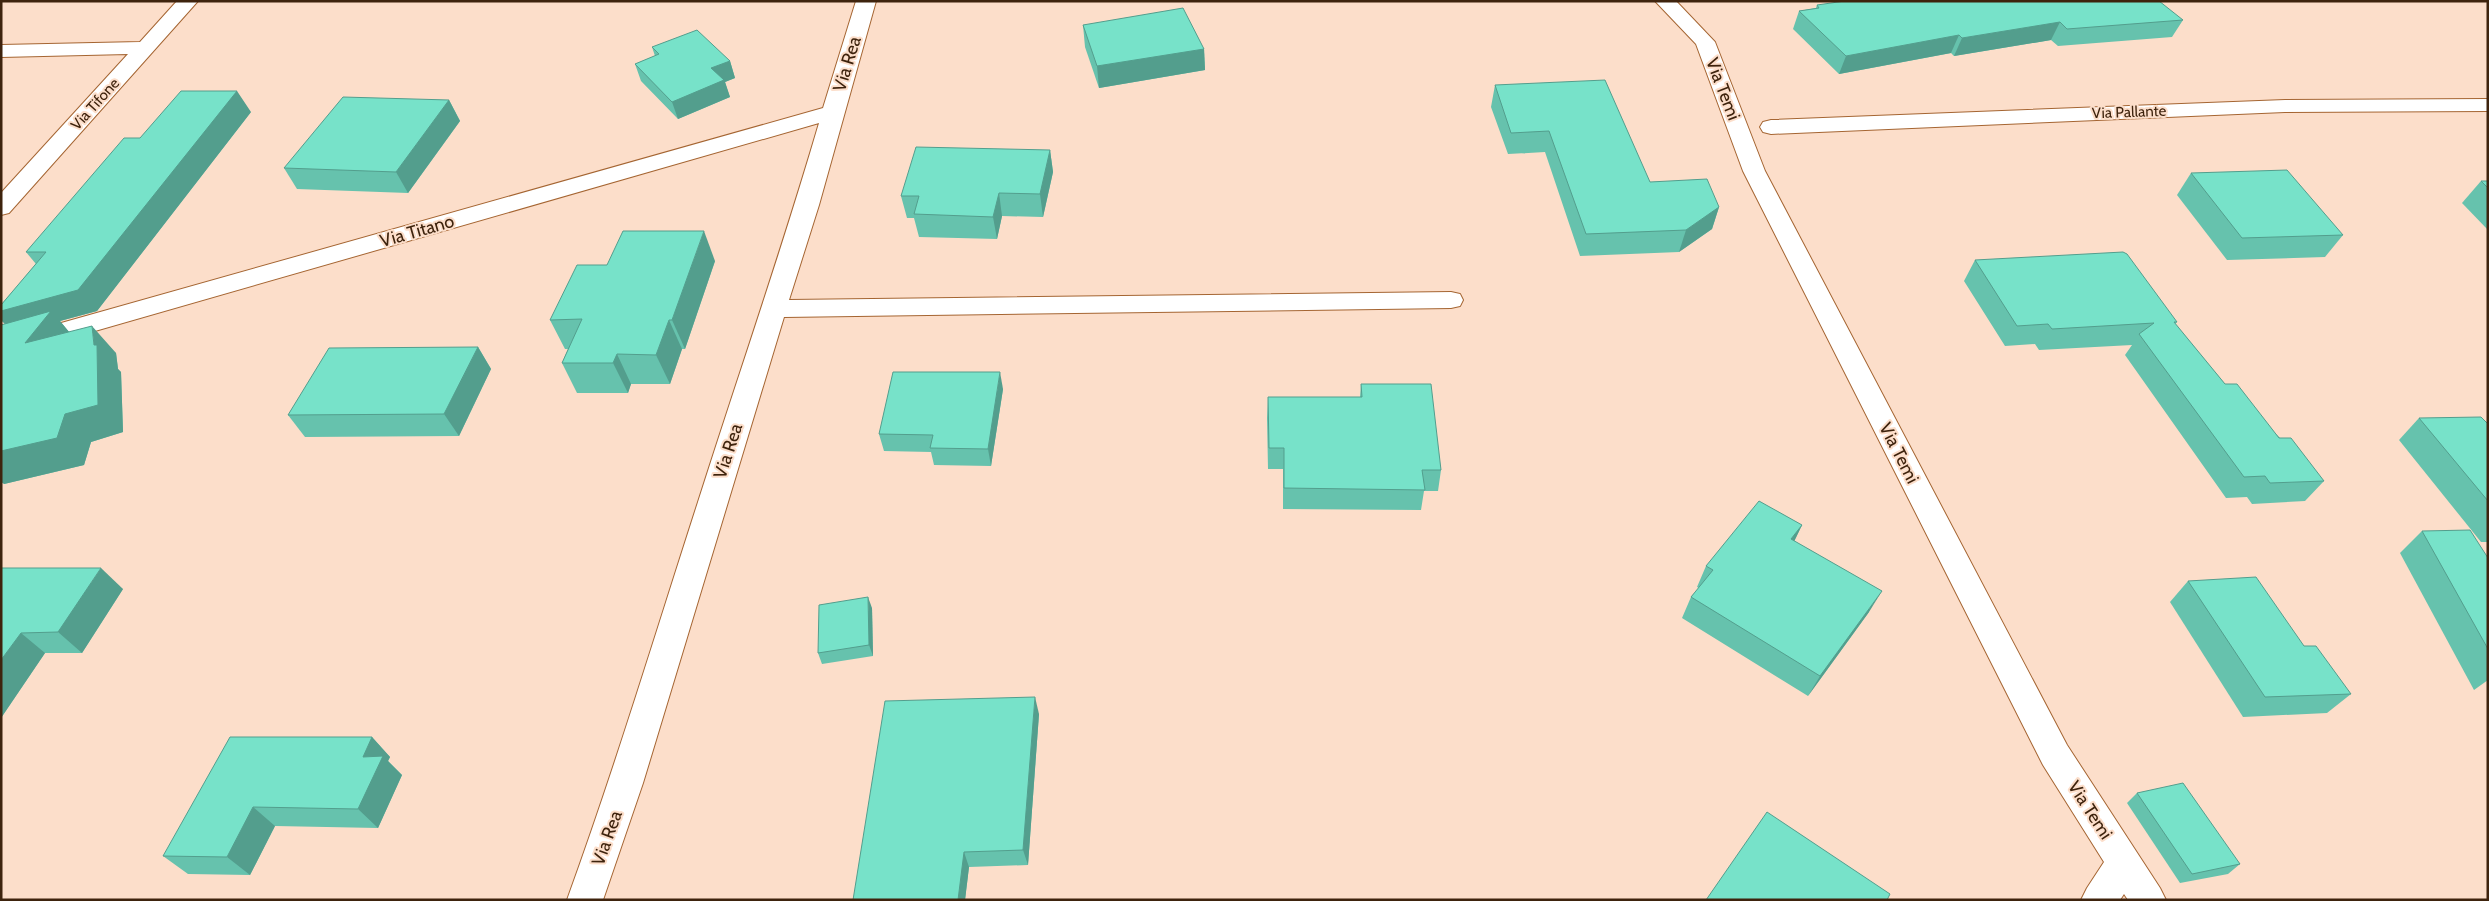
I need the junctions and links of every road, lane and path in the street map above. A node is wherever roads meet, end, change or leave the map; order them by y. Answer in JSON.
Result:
{"nodes":[{"id":1,"x":188,"y":1,"type":"edge"},
{"id":2,"x":866,"y":1,"type":"edge"},
{"id":3,"x":1665,"y":1,"type":"edge"},
{"id":4,"x":145,"y":48,"type":"junction"},
{"id":5,"x":1,"y":51,"type":"edge"},
{"id":6,"x":2488,"y":105,"type":"edge"},
{"id":7,"x":833,"y":112,"type":"junction"},
{"id":8,"x":1771,"y":127,"type":"dead end"},
{"id":9,"x":1,"y":208,"type":"edge"},
{"id":10,"x":1451,"y":300,"type":"dead end"},
{"id":11,"x":774,"y":308,"type":"junction"},
{"id":12,"x":1,"y":349,"type":"edge"},
{"id":13,"x":2124,"y":864,"type":"junction"},
{"id":14,"x":585,"y":900,"type":"edge"},
{"id":15,"x":2099,"y":900,"type":"edge"},
{"id":16,"x":2148,"y":900,"type":"edge"}],
"edges":[{"from":1,"to":4,"type":"street","name":"Via Tifone"},
{"from":2,"to":7,"type":"street","name":"Via Rea"},
{"from":3,"to":13,"type":"street","name":"Via Temi"},
{"from":4,"to":5,"type":"street"},
{"from":4,"to":9,"type":"street","name":"Via Tifone"},
{"from":6,"to":8,"type":"street","name":"Via Pallante"},
{"from":7,"to":11,"type":"street","name":"Via Rea"},
{"from":7,"to":12,"type":"street","name":"Via Titano"},
{"from":10,"to":11,"type":"street"},
{"from":11,"to":14,"type":"street","name":"Via Rea"},
{"from":13,"to":15,"type":"street"},
{"from":13,"to":16,"type":"street","name":"Via Temi"}]}
